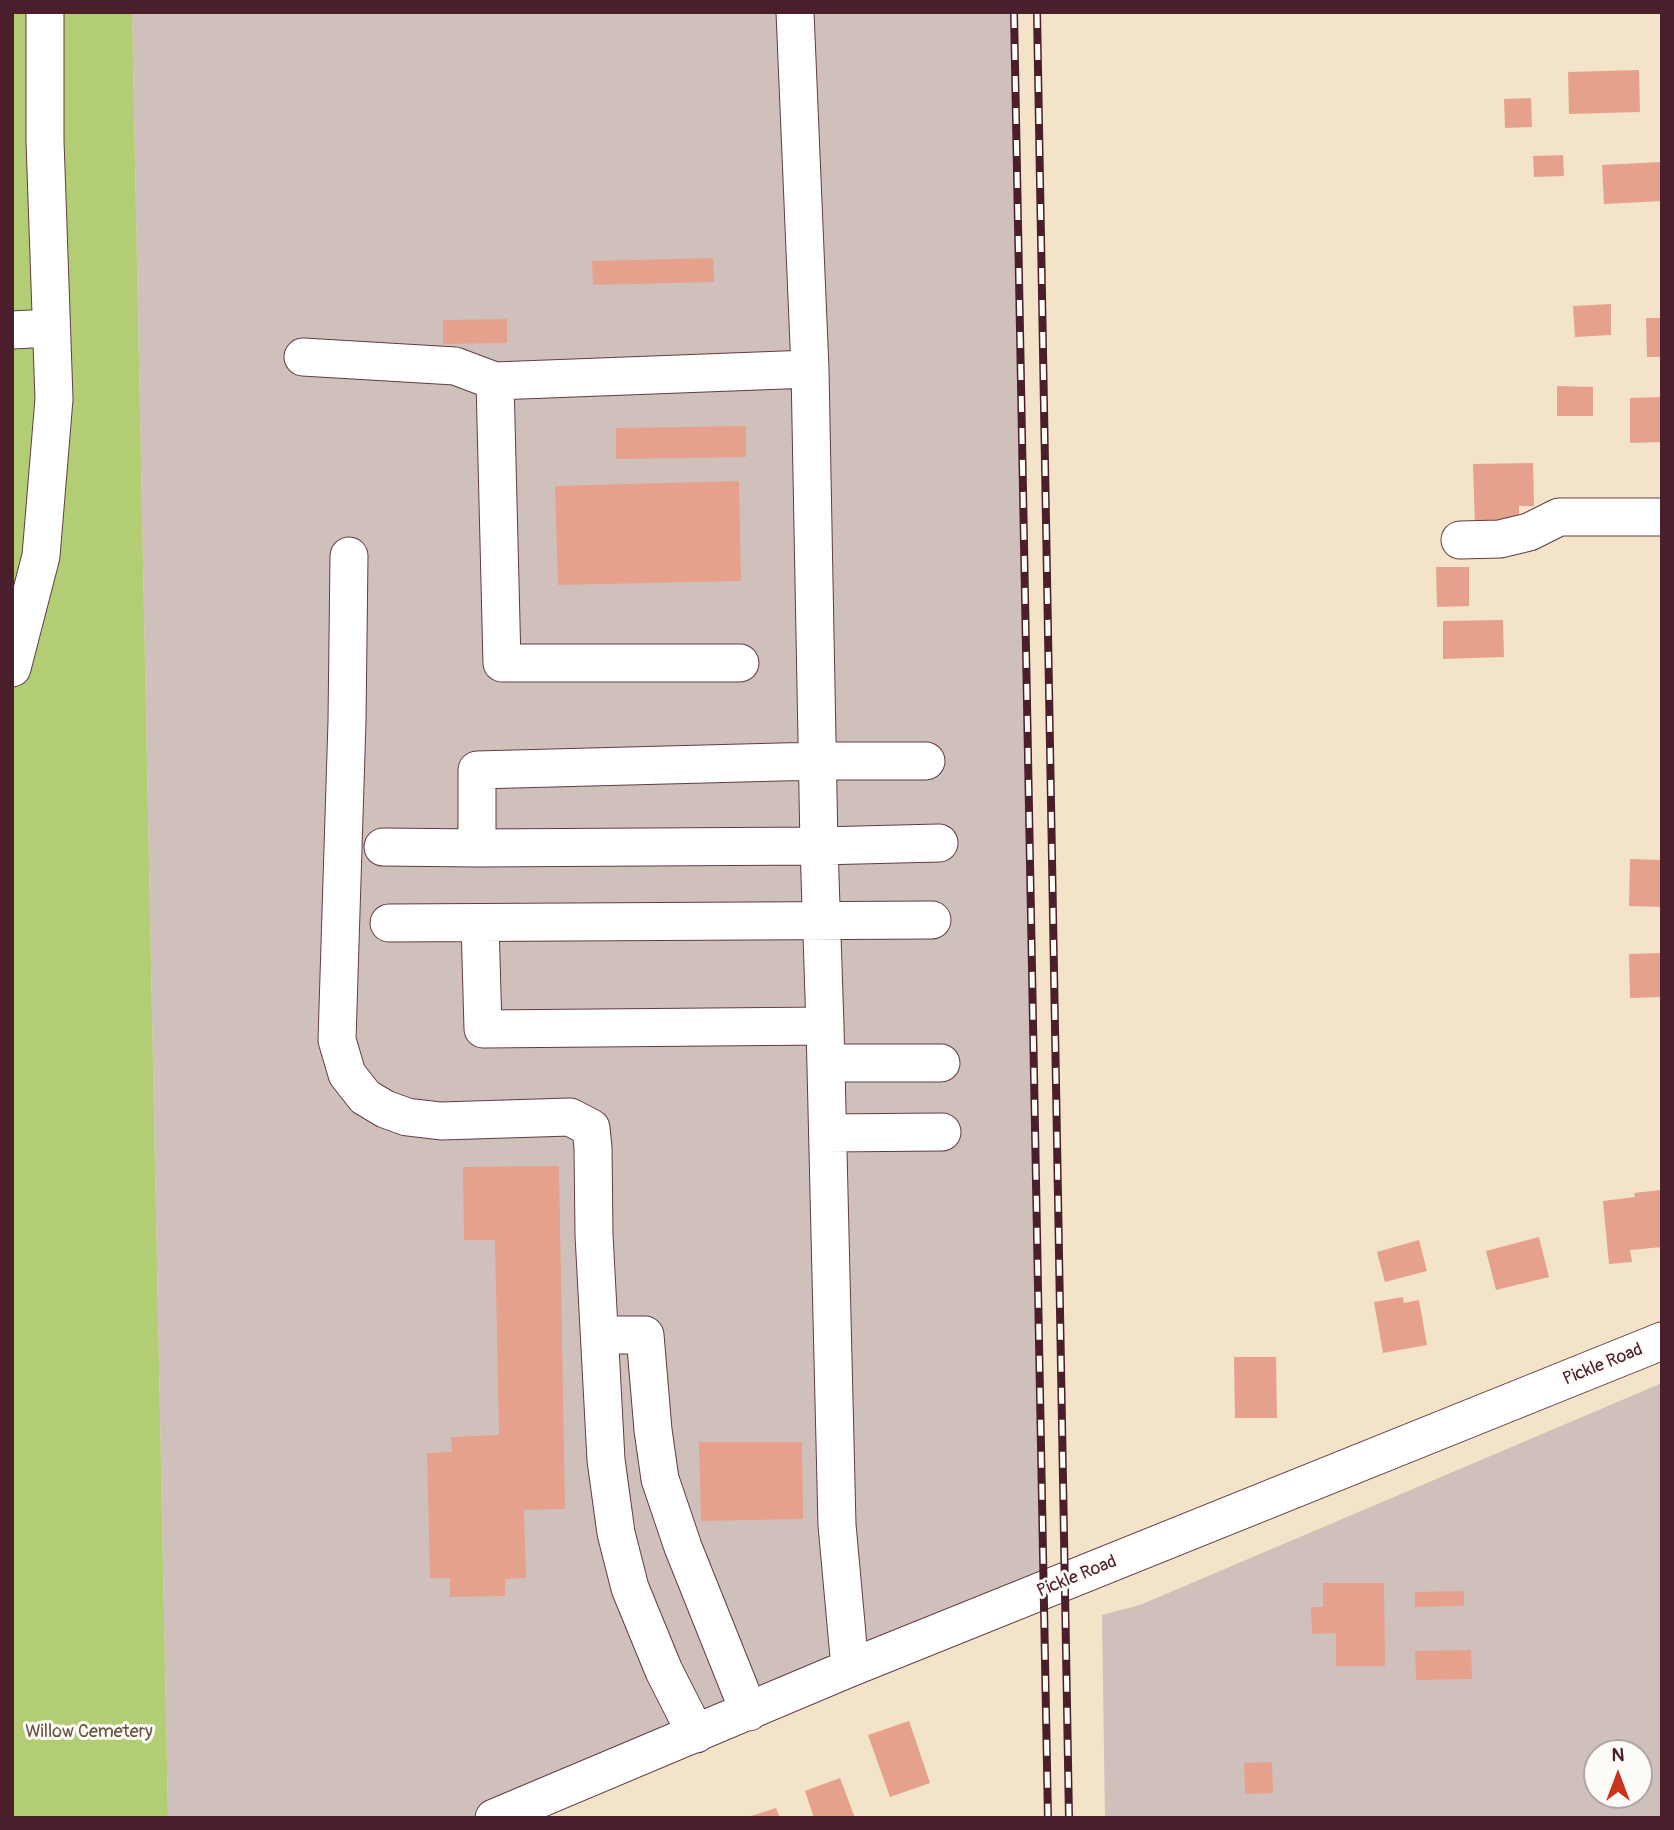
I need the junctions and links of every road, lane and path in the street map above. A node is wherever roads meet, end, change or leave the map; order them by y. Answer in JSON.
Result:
{"nodes":[{"id":1,"x":45,"y":12,"type":"edge"},
{"id":2,"x":795,"y":12,"type":"edge"},
{"id":3,"x":51,"y":328,"type":"junction"},
{"id":4,"x":12,"y":330,"type":"edge"},
{"id":5,"x":303,"y":357,"type":"dead end"},
{"id":6,"x":810,"y":369,"type":"junction"},
{"id":7,"x":495,"y":381,"type":"junction"},
{"id":8,"x":1662,"y":517,"type":"edge"},
{"id":9,"x":1460,"y":540,"type":"dead end"},
{"id":10,"x":349,"y":556,"type":"dead end"},
{"id":11,"x":740,"y":663,"type":"dead end"},
{"id":12,"x":12,"y":668,"type":"edge"},
{"id":13,"x":818,"y":761,"type":"junction"},
{"id":14,"x":926,"y":761,"type":"dead end"},
{"id":15,"x":939,"y":843,"type":"dead end"},
{"id":16,"x":819,"y":846,"type":"junction"},
{"id":17,"x":383,"y":847,"type":"dead end"},
{"id":18,"x":477,"y":848,"type":"junction"},
{"id":19,"x":821,"y":920,"type":"junction"},
{"id":20,"x":932,"y":920,"type":"dead end"},
{"id":21,"x":389,"y":923,"type":"dead end"},
{"id":22,"x":480,"y":923,"type":"junction"},
{"id":23,"x":825,"y":1026,"type":"junction"},
{"id":24,"x":826,"y":1063,"type":"junction"},
{"id":25,"x":941,"y":1063,"type":"dead end"},
{"id":26,"x":942,"y":1132,"type":"dead end"},
{"id":27,"x":828,"y":1133,"type":"junction"},
{"id":28,"x":600,"y":1335,"type":"junction"},
{"id":29,"x":1662,"y":1341,"type":"edge"},
{"id":30,"x":660,"y":1479,"type":"junction"},
{"id":31,"x":610,"y":1489,"type":"junction"},
{"id":32,"x":850,"y":1668,"type":"junction"},
{"id":33,"x":749,"y":1712,"type":"junction"},
{"id":34,"x":696,"y":1734,"type":"junction"},
{"id":35,"x":494,"y":1818,"type":"edge"}],
"edges":[{"from":1,"to":3,"type":"street"},
{"from":2,"to":6,"type":"street"},
{"from":3,"to":4,"type":"street"},
{"from":3,"to":12,"type":"street"},
{"from":5,"to":7,"type":"street"},
{"from":6,"to":7,"type":"street"},
{"from":6,"to":13,"type":"street"},
{"from":7,"to":11,"type":"street"},
{"from":8,"to":9,"type":"street"},
{"from":10,"to":28,"type":"street"},
{"from":13,"to":14,"type":"street"},
{"from":13,"to":16,"type":"street"},
{"from":13,"to":18,"type":"street"},
{"from":15,"to":16,"type":"street"},
{"from":16,"to":18,"type":"street"},
{"from":16,"to":19,"type":"street"},
{"from":17,"to":18,"type":"street"},
{"from":19,"to":20,"type":"street"},
{"from":19,"to":22,"type":"street"},
{"from":19,"to":23,"type":"street"},
{"from":21,"to":22,"type":"street"},
{"from":22,"to":23,"type":"street"},
{"from":23,"to":24,"type":"street"},
{"from":24,"to":25,"type":"street"},
{"from":24,"to":27,"type":"street"},
{"from":26,"to":27,"type":"street"},
{"from":27,"to":32,"type":"street"},
{"from":28,"to":30,"type":"street"},
{"from":28,"to":31,"type":"street"},
{"from":29,"to":32,"type":"street","name":"Pickle Road"},
{"from":30,"to":31,"type":"street"},
{"from":30,"to":33,"type":"street"},
{"from":31,"to":34,"type":"street"},
{"from":32,"to":33,"type":"street","name":"Pickle Road"},
{"from":33,"to":34,"type":"street","name":"Pickle Road"},
{"from":34,"to":35,"type":"street","name":"Pickle Road"}]}
